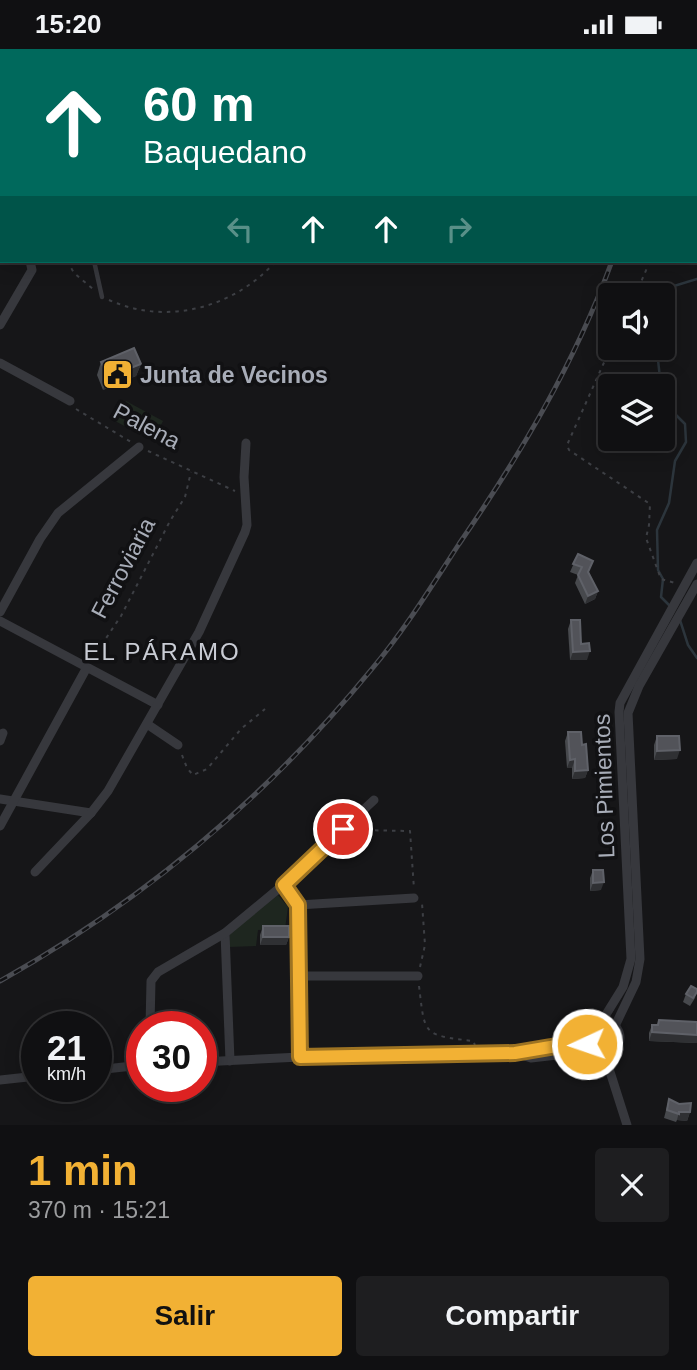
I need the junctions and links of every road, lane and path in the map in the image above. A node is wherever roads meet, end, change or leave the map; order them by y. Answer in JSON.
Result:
{"nodes":[{"id":1,"x":30,"y":263,"type":"edge"},
{"id":2,"x":68,"y":263,"type":"edge"},
{"id":3,"x":94,"y":263,"type":"edge"},
{"id":4,"x":274,"y":263,"type":"edge"},
{"id":5,"x":649,"y":263,"type":"edge"},
{"id":6,"x":641,"y":283,"type":"edge"},
{"id":7,"x":102,"y":297,"type":"junction"},
{"id":8,"x":0,"y":325,"type":"edge"},
{"id":9,"x":605,"y":360,"type":"edge"},
{"id":10,"x":0,"y":363,"type":"edge"},
{"id":11,"x":69,"y":401,"type":"joint"},
{"id":12,"x":246,"y":443,"type":"dead end"},
{"id":13,"x":139,"y":447,"type":"junction"},
{"id":14,"x":191,"y":472,"type":"junction"},
{"id":15,"x":246,"y":496,"type":"junction"},
{"id":16,"x":697,"y":563,"type":"edge"},
{"id":17,"x":686,"y":582,"type":"junction"},
{"id":18,"x":697,"y":584,"type":"edge"},
{"id":19,"x":680,"y":594,"type":"junction"},
{"id":20,"x":688,"y":601,"type":"junction"},
{"id":21,"x":697,"y":610,"type":"edge"},
{"id":22,"x":0,"y":612,"type":"edge"},
{"id":23,"x":0,"y":621,"type":"edge"},
{"id":24,"x":86,"y":669,"type":"junction"},
{"id":25,"x":158,"y":705,"type":"junction"},
{"id":26,"x":265,"y":709,"type":"dead end"},
{"id":27,"x":147,"y":724,"type":"junction"},
{"id":28,"x":178,"y":745,"type":"joint"},
{"id":29,"x":0,"y":799,"type":"edge"},
{"id":30,"x":374,"y":800,"type":"dead end"},
{"id":31,"x":15,"y":801,"type":"junction"},
{"id":32,"x":91,"y":813,"type":"junction"},
{"id":33,"x":0,"y":825,"type":"edge"},
{"id":34,"x":343,"y":829,"type":"junction"},
{"id":35,"x":35,"y":872,"type":"dead end"},
{"id":36,"x":284,"y":885,"type":"junction"},
{"id":37,"x":414,"y":898,"type":"junction"},
{"id":38,"x":298,"y":905,"type":"junction"},
{"id":39,"x":225,"y":933,"type":"junction"},
{"id":40,"x":418,"y":976,"type":"junction"},
{"id":41,"x":299,"y":977,"type":"junction"},
{"id":42,"x":150,"y":1011,"type":"edge"},
{"id":43,"x":602,"y":1021,"type":"junction"},
{"id":44,"x":615,"y":1026,"type":"junction"},
{"id":45,"x":586,"y":1041,"type":"junction"},
{"id":46,"x":592,"y":1051,"type":"junction"},
{"id":47,"x":479,"y":1053,"type":"junction"},
{"id":48,"x":515,"y":1053,"type":"junction"},
{"id":49,"x":605,"y":1056,"type":"junction"},
{"id":50,"x":300,"y":1057,"type":"junction"},
{"id":51,"x":217,"y":1061,"type":"edge"},
{"id":52,"x":230,"y":1061,"type":"junction"},
{"id":53,"x":21,"y":1078,"type":"edge"},
{"id":54,"x":0,"y":1080,"type":"edge"},
{"id":55,"x":627,"y":1125,"type":"edge"}],
"edges":[{"from":1,"to":8,"type":"street"},
{"from":2,"to":7,"type":"path"},
{"from":3,"to":7,"type":"lane"},
{"from":4,"to":7,"type":"path"},
{"from":5,"to":6,"type":"path"},
{"from":9,"to":17,"type":"path"},
{"from":10,"to":11,"type":"street"},
{"from":11,"to":13,"type":"path","name":"Palena"},
{"from":12,"to":15,"type":"street"},
{"from":13,"to":14,"type":"path","name":"Palena"},
{"from":13,"to":22,"type":"street"},
{"from":14,"to":15,"type":"path","name":"Palena"},
{"from":14,"to":24,"type":"path","name":"Ferroviaria"},
{"from":15,"to":25,"type":"street"},
{"from":16,"to":17,"type":"street","name":"Los Pimientos"},
{"from":17,"to":19,"type":"street","name":"Los Pimientos"},
{"from":18,"to":20,"type":"street","name":"Los Pimientos"},
{"from":19,"to":20,"type":"street"},
{"from":19,"to":43,"type":"street","name":"Los Pimientos"},
{"from":20,"to":21,"type":"street"},
{"from":20,"to":44,"type":"street","name":"Los Pimientos"},
{"from":23,"to":24,"type":"street"},
{"from":24,"to":25,"type":"street"},
{"from":24,"to":31,"type":"street"},
{"from":25,"to":27,"type":"street"},
{"from":26,"to":28,"type":"path"},
{"from":27,"to":28,"type":"street"},
{"from":27,"to":32,"type":"street"},
{"from":29,"to":31,"type":"street"},
{"from":30,"to":34,"type":"street"},
{"from":31,"to":32,"type":"street"},
{"from":31,"to":33,"type":"street"},
{"from":32,"to":35,"type":"street"},
{"from":34,"to":36,"type":"street"},
{"from":34,"to":37,"type":"path"},
{"from":36,"to":38,"type":"street"},
{"from":36,"to":39,"type":"street"},
{"from":37,"to":38,"type":"street"},
{"from":37,"to":40,"type":"path"},
{"from":38,"to":41,"type":"street"},
{"from":39,"to":42,"type":"street"},
{"from":39,"to":52,"type":"street"},
{"from":40,"to":41,"type":"street"},
{"from":40,"to":47,"type":"path"},
{"from":41,"to":50,"type":"street"},
{"from":43,"to":44,"type":"street"},
{"from":43,"to":45,"type":"street"},
{"from":44,"to":49,"type":"street"},
{"from":45,"to":46,"type":"street"},
{"from":45,"to":48,"type":"street"},
{"from":46,"to":48,"type":"street"},
{"from":46,"to":49,"type":"street"},
{"from":47,"to":48,"type":"street"},
{"from":47,"to":50,"type":"street"},
{"from":49,"to":55,"type":"street"},
{"from":50,"to":52,"type":"street"},
{"from":51,"to":52,"type":"street"},
{"from":53,"to":54,"type":"street"}]}
